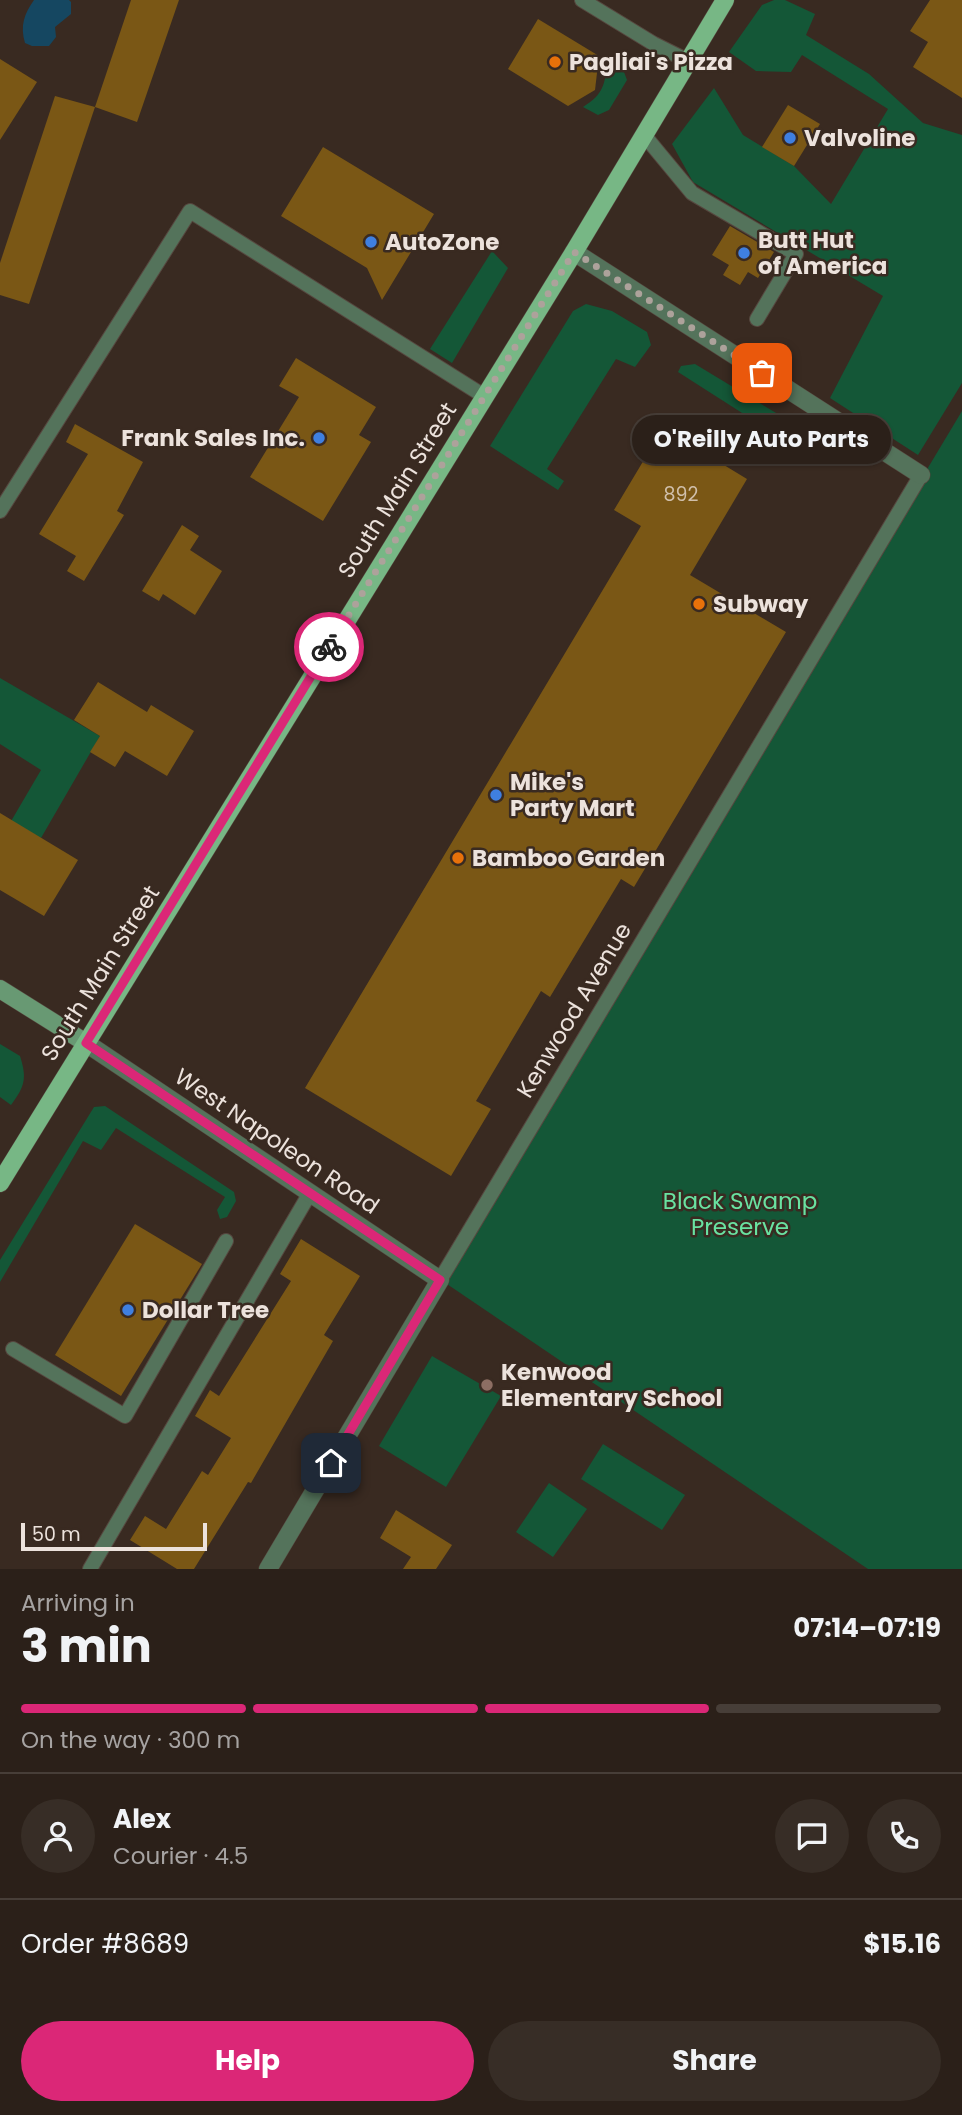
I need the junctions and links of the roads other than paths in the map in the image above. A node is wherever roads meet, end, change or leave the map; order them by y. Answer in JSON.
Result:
{"nodes":[{"id":1,"x":582,"y":0,"type":"edge"},
{"id":2,"x":725,"y":0,"type":"edge"},
{"id":3,"x":688,"y":61,"type":"junction"},
{"id":4,"x":644,"y":135,"type":"junction"},
{"id":5,"x":574,"y":252,"type":"junction"},
{"id":6,"x":757,"y":319,"type":"dead end"},
{"id":7,"x":484,"y":396,"type":"junction"},
{"id":8,"x":921,"y":475,"type":"joint"},
{"id":9,"x":0,"y":511,"type":"edge"},
{"id":10,"x":0,"y":989,"type":"edge"},
{"id":11,"x":86,"y":1043,"type":"junction"},
{"id":12,"x":0,"y":1183,"type":"edge"},
{"id":13,"x":310,"y":1193,"type":"junction"},
{"id":14,"x":226,"y":1241,"type":"dead end"},
{"id":15,"x":440,"y":1280,"type":"junction"},
{"id":16,"x":13,"y":1349,"type":"dead end"},
{"id":17,"x":90,"y":1569,"type":"edge"},
{"id":18,"x":268,"y":1569,"type":"edge"}],
"edges":[{"from":1,"to":3,"type":"lane"},
{"from":2,"to":3,"type":"main road","name":"South Main Street"},
{"from":3,"to":4,"type":"main road","name":"South Main Street"},
{"from":4,"to":5,"type":"main road","name":"South Main Street"},
{"from":4,"to":6,"type":"lane"},
{"from":5,"to":7,"type":"main road","name":"South Main Street"},
{"from":5,"to":8,"type":"street"},
{"from":7,"to":9,"type":"lane"},
{"from":7,"to":11,"type":"main road","name":"South Main Street"},
{"from":8,"to":15,"type":"lane","name":"Kenwood Avenue"},
{"from":10,"to":11,"type":"main road"},
{"from":11,"to":12,"type":"main road","name":"South Main Street"},
{"from":11,"to":13,"type":"street","name":"West Napoleon Road"},
{"from":13,"to":15,"type":"street","name":"West Napoleon Road"},
{"from":13,"to":17,"type":"lane"},
{"from":14,"to":16,"type":"lane"},
{"from":15,"to":18,"type":"street","name":"Kenwood Avenue"}]}
